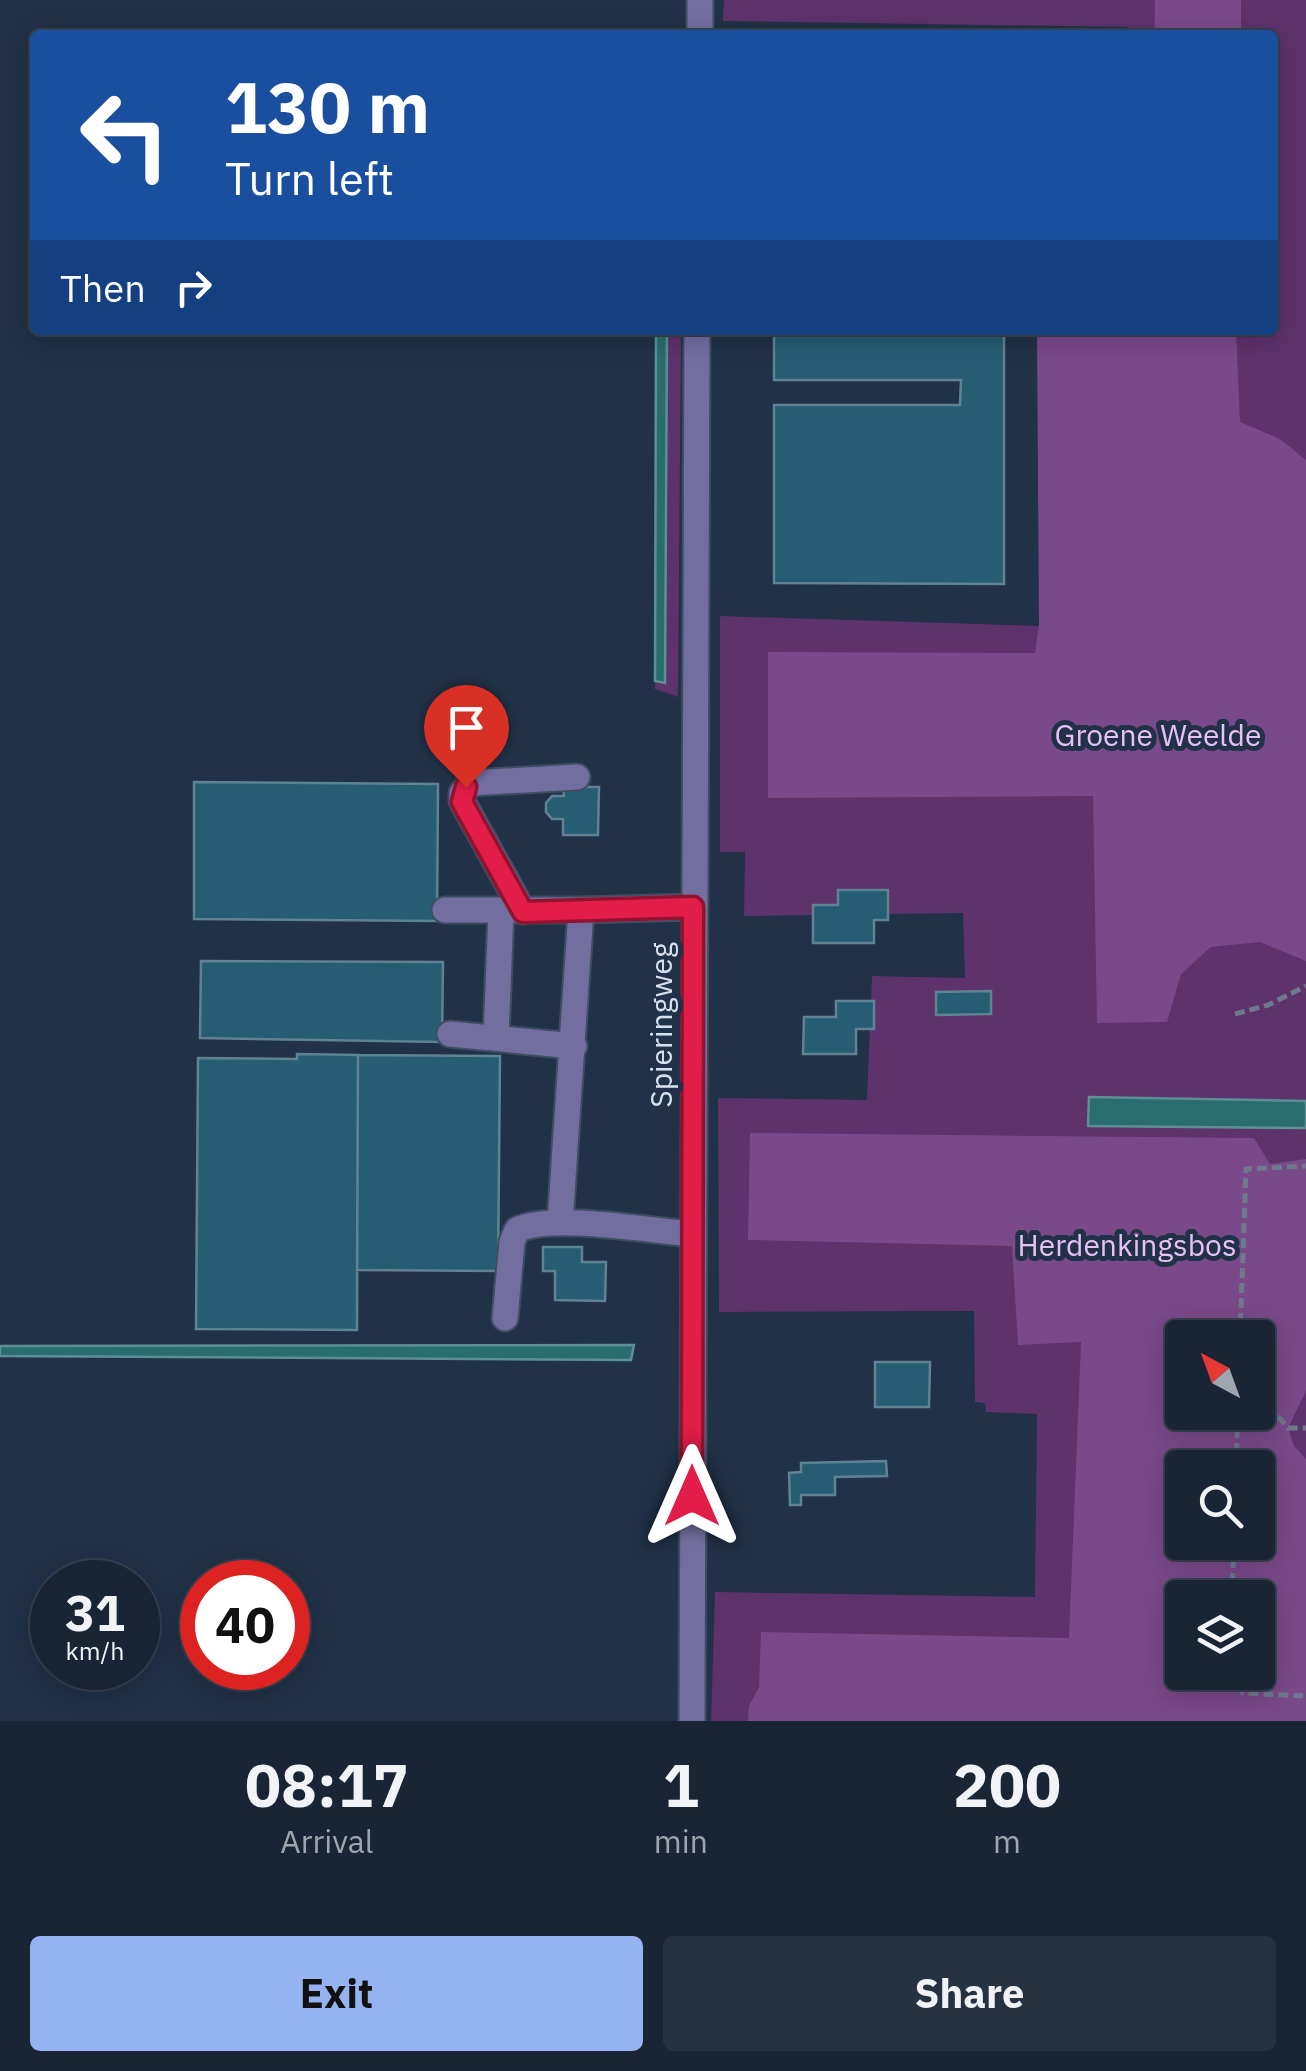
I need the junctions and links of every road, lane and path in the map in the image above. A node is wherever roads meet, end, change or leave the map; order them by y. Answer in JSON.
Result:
{"nodes":[{"id":1,"x":700,"y":0,"type":"edge"},
{"id":2,"x":700,"y":30,"type":"edge"},
{"id":3,"x":697,"y":335,"type":"edge"},
{"id":4,"x":577,"y":777,"type":"dead end"},
{"id":5,"x":693,"y":907,"type":"junction"},
{"id":6,"x":445,"y":910,"type":"dead end"},
{"id":7,"x":581,"y":910,"type":"junction"},
{"id":8,"x":512,"y":912,"type":"junction"},
{"id":9,"x":1306,"y":986,"type":"edge"},
{"id":10,"x":1235,"y":1014,"type":"dead end"},
{"id":11,"x":450,"y":1034,"type":"dead end"},
{"id":12,"x":496,"y":1037,"type":"junction"},
{"id":13,"x":574,"y":1046,"type":"junction"},
{"id":14,"x":1306,"y":1166,"type":"edge"},
{"id":15,"x":560,"y":1223,"type":"junction"},
{"id":16,"x":692,"y":1234,"type":"junction"},
{"id":17,"x":505,"y":1318,"type":"dead end"},
{"id":18,"x":1241,"y":1320,"type":"edge"},
{"id":19,"x":1275,"y":1413,"type":"edge"},
{"id":20,"x":1306,"y":1428,"type":"edge"},
{"id":21,"x":1241,"y":1690,"type":"edge"},
{"id":22,"x":1306,"y":1696,"type":"edge"},
{"id":23,"x":692,"y":1721,"type":"edge"}],
"edges":[{"from":1,"to":2,"type":"street"},
{"from":3,"to":5,"type":"street","name":"Spieringweg"},
{"from":4,"to":8,"type":"street"},
{"from":5,"to":7,"type":"street"},
{"from":5,"to":16,"type":"street","name":"Spieringweg"},
{"from":6,"to":8,"type":"street"},
{"from":7,"to":8,"type":"street"},
{"from":7,"to":13,"type":"street"},
{"from":8,"to":12,"type":"street"},
{"from":9,"to":10,"type":"path"},
{"from":11,"to":12,"type":"street"},
{"from":12,"to":13,"type":"street"},
{"from":13,"to":15,"type":"street"},
{"from":14,"to":18,"type":"path"},
{"from":15,"to":16,"type":"street"},
{"from":15,"to":17,"type":"street"},
{"from":16,"to":23,"type":"street","name":"Spieringweg"},
{"from":19,"to":20,"type":"path"},
{"from":21,"to":22,"type":"path"}]}
